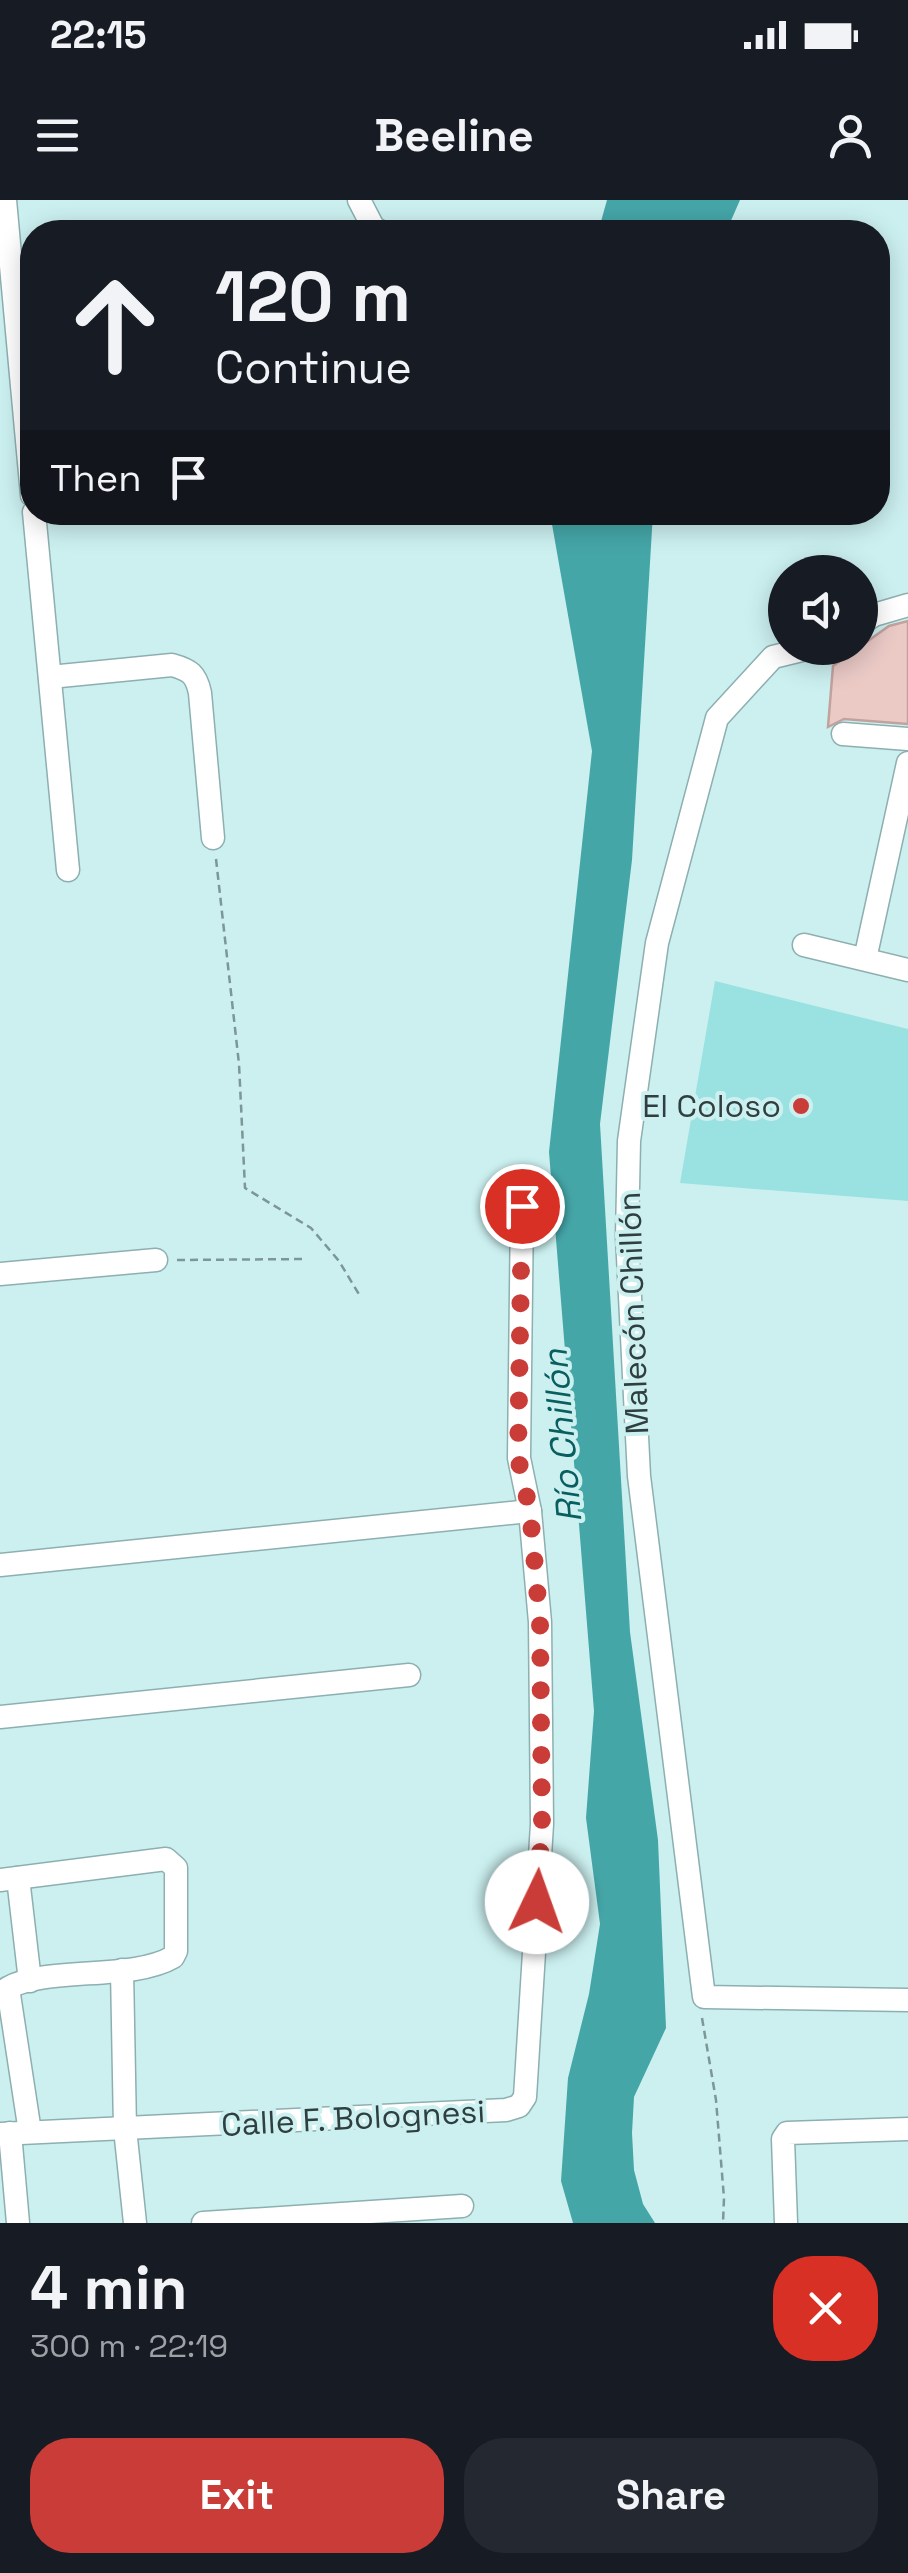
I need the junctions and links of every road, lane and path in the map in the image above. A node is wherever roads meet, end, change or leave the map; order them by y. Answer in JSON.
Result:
{"nodes":[{"id":1,"x":4,"y":211,"type":"edge"},
{"id":2,"x":8,"y":309,"type":"edge"},
{"id":3,"x":20,"y":402,"type":"edge"},
{"id":4,"x":35,"y":525,"type":"edge"},
{"id":5,"x":908,"y":605,"type":"edge"},
{"id":6,"x":878,"y":617,"type":"edge"},
{"id":7,"x":768,"y":662,"type":"edge"},
{"id":8,"x":50,"y":677,"type":"junction"},
{"id":9,"x":843,"y":734,"type":"dead end"},
{"id":10,"x":908,"y":739,"type":"edge"},
{"id":11,"x":908,"y":763,"type":"edge"},
{"id":12,"x":213,"y":838,"type":"joint"},
{"id":13,"x":68,"y":870,"type":"dead end"},
{"id":14,"x":884,"y":872,"type":"junction"},
{"id":15,"x":908,"y":876,"type":"edge"},
{"id":16,"x":804,"y":945,"type":"dead end"},
{"id":17,"x":865,"y":960,"type":"junction"},
{"id":18,"x":908,"y":970,"type":"edge"},
{"id":19,"x":522,"y":1206,"type":"dead end"},
{"id":20,"x":307,"y":1259,"type":"dead end"},
{"id":21,"x":156,"y":1260,"type":"joint"},
{"id":22,"x":0,"y":1274,"type":"edge"},
{"id":23,"x":360,"y":1296,"type":"dead end"},
{"id":24,"x":530,"y":1511,"type":"junction"},
{"id":25,"x":0,"y":1565,"type":"edge"},
{"id":26,"x":408,"y":1675,"type":"dead end"},
{"id":27,"x":0,"y":1716,"type":"edge"},
{"id":28,"x":9,"y":1879,"type":"edge"},
{"id":29,"x":122,"y":1970,"type":"junction"},
{"id":30,"x":30,"y":1982,"type":"junction"},
{"id":31,"x":704,"y":1996,"type":"junction"},
{"id":32,"x":908,"y":2000,"type":"edge"},
{"id":33,"x":125,"y":2128,"type":"junction"},
{"id":34,"x":908,"y":2129,"type":"edge"},
{"id":35,"x":13,"y":2133,"type":"edge"},
{"id":36,"x":462,"y":2206,"type":"dead end"},
{"id":37,"x":18,"y":2223,"type":"edge"},
{"id":38,"x":135,"y":2223,"type":"edge"},
{"id":39,"x":202,"y":2223,"type":"edge"},
{"id":40,"x":723,"y":2223,"type":"edge"},
{"id":41,"x":786,"y":2223,"type":"edge"}],
"edges":[{"from":1,"to":2,"type":"street"},
{"from":2,"to":3,"type":"street"},
{"from":4,"to":8,"type":"street"},
{"from":5,"to":6,"type":"street"},
{"from":7,"to":31,"type":"street","name":"Malecón Chillón"},
{"from":8,"to":12,"type":"street"},
{"from":8,"to":13,"type":"street"},
{"from":9,"to":10,"type":"street"},
{"from":11,"to":14,"type":"street"},
{"from":12,"to":23,"type":"path"},
{"from":14,"to":15,"type":"street"},
{"from":14,"to":17,"type":"street"},
{"from":16,"to":17,"type":"street"},
{"from":17,"to":18,"type":"street"},
{"from":19,"to":24,"type":"street"},
{"from":20,"to":21,"type":"path"},
{"from":21,"to":22,"type":"street"},
{"from":24,"to":25,"type":"street"},
{"from":24,"to":33,"type":"street","name":"Calle F. Bolognesi"},
{"from":26,"to":27,"type":"street"},
{"from":28,"to":29,"type":"street"},
{"from":28,"to":30,"type":"street"},
{"from":29,"to":30,"type":"street"},
{"from":29,"to":33,"type":"street"},
{"from":30,"to":35,"type":"street"},
{"from":31,"to":32,"type":"street"},
{"from":31,"to":40,"type":"path"},
{"from":33,"to":35,"type":"street","name":"Calle F. Bolognesi"},
{"from":33,"to":38,"type":"street"},
{"from":34,"to":41,"type":"street"},
{"from":35,"to":37,"type":"street"},
{"from":36,"to":39,"type":"street"}]}
